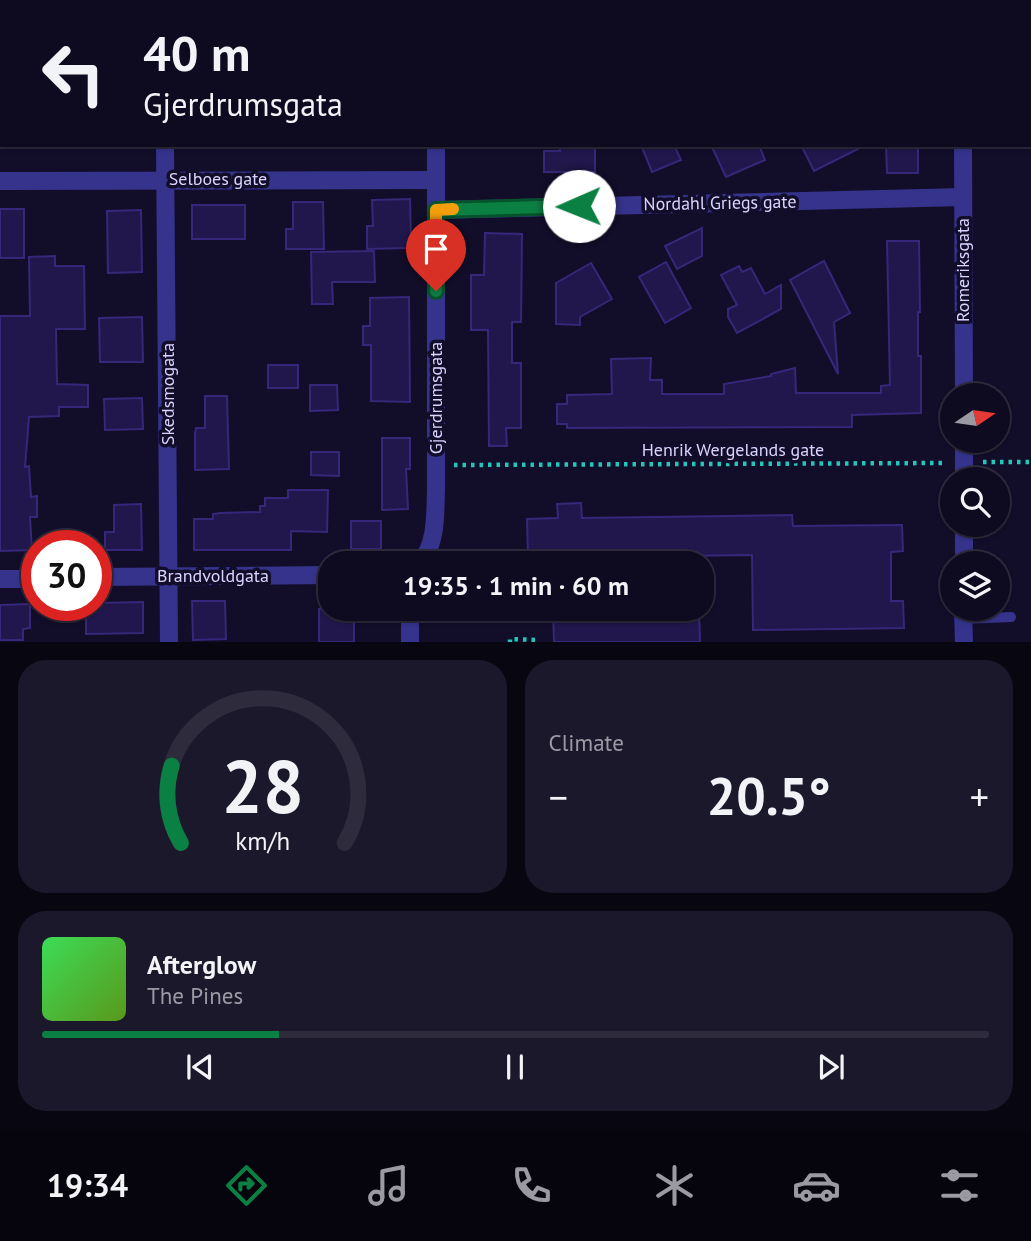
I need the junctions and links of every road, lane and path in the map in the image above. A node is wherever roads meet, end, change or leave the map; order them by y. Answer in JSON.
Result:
{"nodes":[{"id":1,"x":165,"y":147,"type":"edge"},
{"id":2,"x":436,"y":147,"type":"edge"},
{"id":3,"x":962,"y":147,"type":"edge"},
{"id":4,"x":166,"y":180,"type":"junction"},
{"id":5,"x":436,"y":180,"type":"junction"},
{"id":6,"x":0,"y":181,"type":"edge"},
{"id":7,"x":963,"y":197,"type":"junction"},
{"id":8,"x":436,"y":210,"type":"junction"},
{"id":9,"x":964,"y":383,"type":"edge"},
{"id":10,"x":1031,"y":462,"type":"edge"},
{"id":11,"x":436,"y":465,"type":"junction"},
{"id":12,"x":994,"y":467,"type":"edge"},
{"id":13,"x":940,"y":471,"type":"edge"},
{"id":14,"x":428,"y":551,"type":"edge"},
{"id":15,"x":169,"y":575,"type":"junction"},
{"id":16,"x":318,"y":575,"type":"edge"},
{"id":17,"x":112,"y":577,"type":"edge"},
{"id":18,"x":0,"y":579,"type":"edge"},
{"id":19,"x":21,"y":579,"type":"edge"},
{"id":20,"x":410,"y":621,"type":"edge"},
{"id":21,"x":963,"y":621,"type":"edge"},
{"id":22,"x":538,"y":640,"type":"dead end"},
{"id":23,"x":169,"y":642,"type":"edge"},
{"id":24,"x":410,"y":642,"type":"edge"},
{"id":25,"x":510,"y":642,"type":"edge"},
{"id":26,"x":964,"y":642,"type":"edge"}],
"edges":[{"from":1,"to":4,"type":"street","name":"Skedsmogata"},
{"from":2,"to":5,"type":"street","name":"Gjerdrumsgata"},
{"from":3,"to":7,"type":"street","name":"Romeriksgata"},
{"from":4,"to":5,"type":"street","name":"Selboes gate"},
{"from":4,"to":6,"type":"street","name":"Selboes gate"},
{"from":4,"to":15,"type":"street","name":"Skedsmogata"},
{"from":5,"to":8,"type":"street","name":"Gjerdrumsgata"},
{"from":7,"to":8,"type":"street","name":"Nordahl Griegs gate"},
{"from":7,"to":9,"type":"street","name":"Romeriksgata"},
{"from":8,"to":11,"type":"street","name":"Gjerdrumsgata"},
{"from":10,"to":12,"type":"path","name":"Henrik Wergelands gate"},
{"from":11,"to":13,"type":"path","name":"Henrik Wergelands gate"},
{"from":11,"to":14,"type":"street","name":"Gjerdrumsgata"},
{"from":15,"to":16,"type":"street","name":"Brandvoldgata"},
{"from":15,"to":17,"type":"street","name":"Brandvoldgata"},
{"from":15,"to":23,"type":"street","name":"Skedsmogata"},
{"from":18,"to":19,"type":"street"},
{"from":20,"to":24,"type":"street"},
{"from":21,"to":26,"type":"street"},
{"from":22,"to":25,"type":"path"}]}
